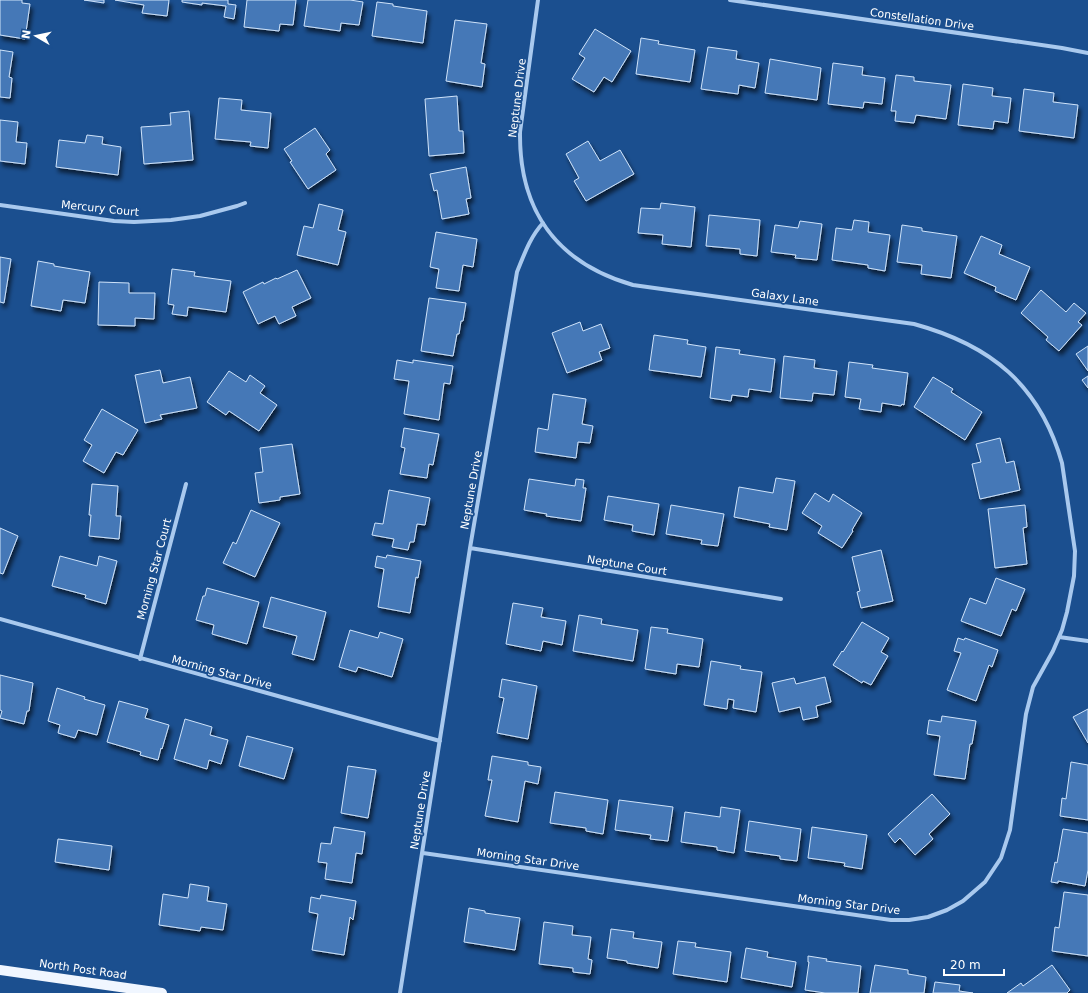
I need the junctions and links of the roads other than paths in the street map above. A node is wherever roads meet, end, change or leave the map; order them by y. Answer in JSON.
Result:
{"nodes":[{"id":1,"x":538,"y":0,"type":"edge"},
{"id":2,"x":730,"y":0,"type":"edge"},
{"id":3,"x":1088,"y":54,"type":"edge"},
{"id":4,"x":245,"y":203,"type":"dead end"},
{"id":5,"x":0,"y":205,"type":"edge"},
{"id":6,"x":544,"y":223,"type":"junction"},
{"id":7,"x":1026,"y":389,"type":"joint"},
{"id":8,"x":186,"y":484,"type":"dead end"},
{"id":9,"x":470,"y":548,"type":"junction"},
{"id":10,"x":781,"y":599,"type":"dead end"},
{"id":11,"x":0,"y":618,"type":"edge"},
{"id":12,"x":1059,"y":637,"type":"junction"},
{"id":13,"x":1088,"y":641,"type":"edge"},
{"id":14,"x":140,"y":658,"type":"junction"},
{"id":15,"x":440,"y":741,"type":"junction"},
{"id":16,"x":423,"y":853,"type":"junction"},
{"id":17,"x":0,"y":970,"type":"edge"},
{"id":18,"x":162,"y":993,"type":"edge"},
{"id":19,"x":400,"y":993,"type":"edge"}],
"edges":[{"from":1,"to":6,"type":"street","name":"Neptune Drive"},
{"from":2,"to":3,"type":"street","name":"Constellation Drive"},
{"from":4,"to":5,"type":"street","name":"Mercury Court"},
{"from":6,"to":7,"type":"street","name":"Galaxy Lane"},
{"from":6,"to":9,"type":"street","name":"Neptune Drive"},
{"from":7,"to":12,"type":"street","name":"Morning Star Drive"},
{"from":8,"to":14,"type":"street","name":"Morning Star Court"},
{"from":9,"to":10,"type":"street","name":"Neptune Court"},
{"from":9,"to":15,"type":"street","name":"Neptune Drive"},
{"from":11,"to":14,"type":"street","name":"Morning Star Drive"},
{"from":12,"to":13,"type":"street"},
{"from":12,"to":16,"type":"street","name":"Morning Star Drive"},
{"from":14,"to":15,"type":"street","name":"Morning Star Drive"},
{"from":15,"to":16,"type":"street","name":"Neptune Drive"},
{"from":16,"to":19,"type":"street","name":"Neptune Drive"},
{"from":17,"to":18,"type":"main road","name":"North Post Road"}]}
